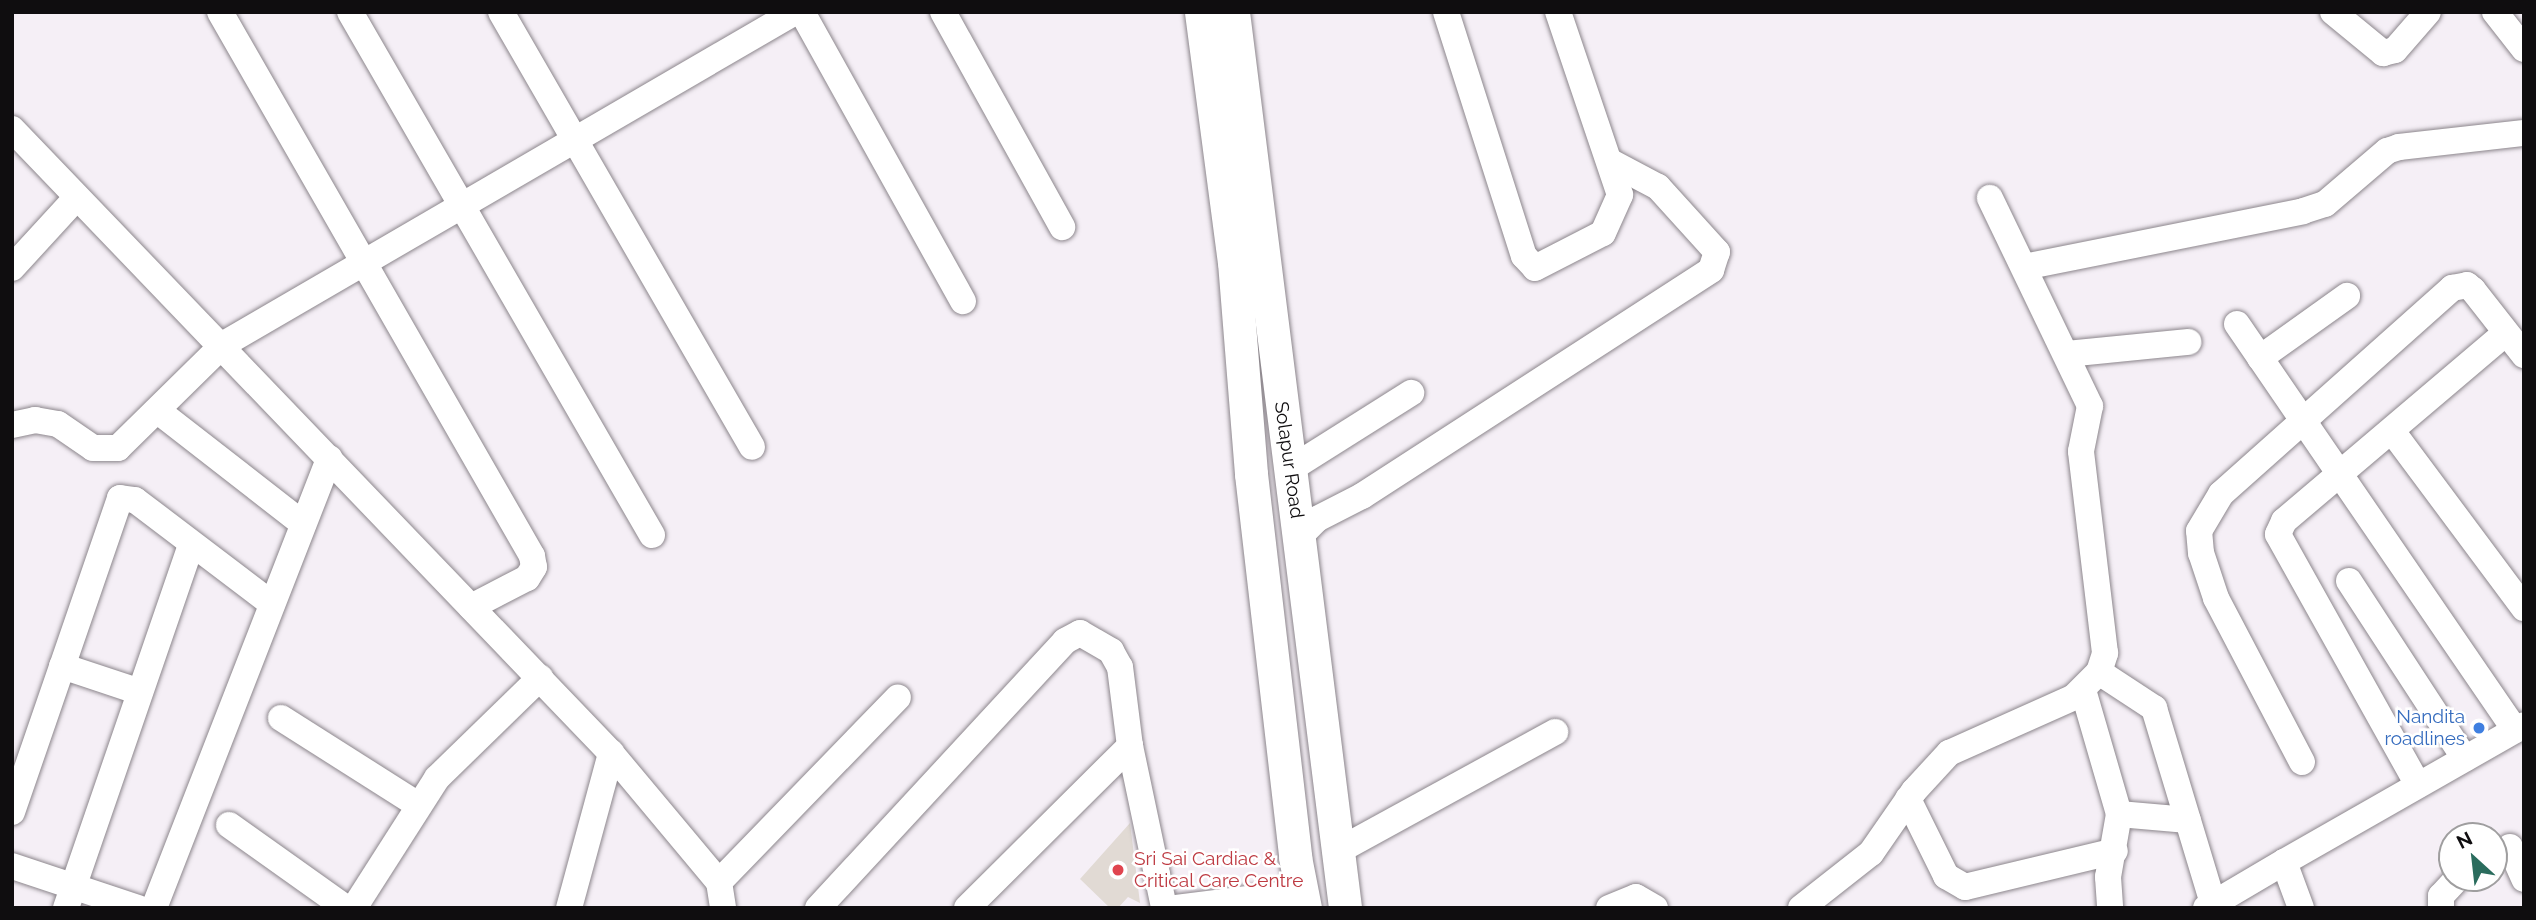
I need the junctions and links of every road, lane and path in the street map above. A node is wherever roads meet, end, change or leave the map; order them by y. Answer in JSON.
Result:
{"nodes":[{"id":1,"x":220,"y":12,"type":"edge"},
{"id":2,"x":350,"y":12,"type":"edge"},
{"id":3,"x":501,"y":12,"type":"edge"},
{"id":4,"x":795,"y":12,"type":"edge"},
{"id":5,"x":802,"y":12,"type":"edge"},
{"id":6,"x":943,"y":12,"type":"edge"},
{"id":7,"x":1201,"y":12,"type":"edge"},
{"id":8,"x":1233,"y":12,"type":"edge"},
{"id":9,"x":1446,"y":12,"type":"edge"},
{"id":10,"x":1558,"y":12,"type":"edge"},
{"id":11,"x":2333,"y":12,"type":"edge"},
{"id":12,"x":2428,"y":12,"type":"edge"},
{"id":13,"x":2496,"y":12,"type":"edge"},
{"id":14,"x":2524,"y":49,"type":"edge"},
{"id":15,"x":12,"y":129,"type":"edge"},
{"id":16,"x":2524,"y":133,"type":"edge"},
{"id":17,"x":573,"y":141,"type":"junction"},
{"id":18,"x":1603,"y":147,"type":"junction"},
{"id":19,"x":77,"y":197,"type":"junction"},
{"id":20,"x":1990,"y":198,"type":"dead end"},
{"id":21,"x":460,"y":207,"type":"junction"},
{"id":22,"x":1062,"y":228,"type":"dead end"},
{"id":23,"x":1248,"y":261,"type":"junction"},
{"id":24,"x":366,"y":262,"type":"junction"},
{"id":25,"x":2024,"y":267,"type":"junction"},
{"id":26,"x":12,"y":268,"type":"edge"},
{"id":27,"x":2347,"y":296,"type":"dead end"},
{"id":28,"x":963,"y":301,"type":"dead end"},
{"id":29,"x":1252,"y":307,"type":"junction"},
{"id":30,"x":2237,"y":324,"type":"dead end"},
{"id":31,"x":2506,"y":333,"type":"junction"},
{"id":32,"x":2189,"y":342,"type":"dead end"},
{"id":33,"x":224,"y":345,"type":"junction"},
{"id":34,"x":2067,"y":354,"type":"junction"},
{"id":35,"x":2524,"y":355,"type":"edge"},
{"id":36,"x":2260,"y":358,"type":"junction"},
{"id":37,"x":1411,"y":393,"type":"dead end"},
{"id":38,"x":158,"y":411,"type":"junction"},
{"id":39,"x":2305,"y":423,"type":"junction"},
{"id":40,"x":12,"y":425,"type":"edge"},
{"id":41,"x":2392,"y":430,"type":"junction"},
{"id":42,"x":752,"y":447,"type":"dead end"},
{"id":43,"x":329,"y":458,"type":"junction"},
{"id":44,"x":1292,"y":468,"type":"junction"},
{"id":45,"x":2340,"y":474,"type":"junction"},
{"id":46,"x":303,"y":524,"type":"junction"},
{"id":47,"x":652,"y":535,"type":"dead end"},
{"id":48,"x":1299,"y":537,"type":"junction"},
{"id":49,"x":191,"y":545,"type":"junction"},
{"id":50,"x":2348,"y":581,"type":"dead end"},
{"id":51,"x":272,"y":604,"type":"junction"},
{"id":52,"x":471,"y":607,"type":"junction"},
{"id":53,"x":2524,"y":608,"type":"edge"},
{"id":54,"x":62,"y":666,"type":"junction"},
{"id":55,"x":540,"y":678,"type":"junction"},
{"id":56,"x":2091,"y":681,"type":"junction"},
{"id":57,"x":140,"y":692,"type":"junction"},
{"id":58,"x":898,"y":697,"type":"dead end"},
{"id":59,"x":281,"y":718,"type":"dead end"},
{"id":60,"x":2519,"y":727,"type":"edge"},
{"id":61,"x":1555,"y":732,"type":"dead end"},
{"id":62,"x":1130,"y":746,"type":"junction"},
{"id":63,"x":611,"y":753,"type":"junction"},
{"id":64,"x":2465,"y":759,"type":"junction"},
{"id":65,"x":2302,"y":762,"type":"dead end"},
{"id":66,"x":2418,"y":785,"type":"junction"},
{"id":67,"x":1909,"y":799,"type":"junction"},
{"id":68,"x":418,"y":806,"type":"junction"},
{"id":69,"x":12,"y":812,"type":"edge"},
{"id":70,"x":2119,"y":814,"type":"junction"},
{"id":71,"x":2188,"y":820,"type":"junction"},
{"id":72,"x":229,"y":825,"type":"dead end"},
{"id":73,"x":2509,"y":848,"type":"edge"},
{"id":74,"x":1336,"y":852,"type":"junction"},
{"id":75,"x":2115,"y":852,"type":"junction"},
{"id":76,"x":2284,"y":862,"type":"junction"},
{"id":77,"x":12,"y":866,"type":"edge"},
{"id":78,"x":2524,"y":879,"type":"edge"},
{"id":79,"x":2445,"y":892,"type":"edge"},
{"id":80,"x":721,"y":895,"type":"edge"},
{"id":81,"x":69,"y":897,"type":"edge"},
{"id":82,"x":1304,"y":900,"type":"edge"},
{"id":83,"x":2210,"y":906,"type":"edge"},
{"id":84,"x":138,"y":908,"type":"edge"},
{"id":85,"x":154,"y":908,"type":"edge"},
{"id":86,"x":346,"y":908,"type":"edge"},
{"id":87,"x":354,"y":908,"type":"edge"},
{"id":88,"x":569,"y":908,"type":"edge"},
{"id":89,"x":818,"y":908,"type":"edge"},
{"id":90,"x":967,"y":908,"type":"edge"},
{"id":91,"x":1164,"y":908,"type":"edge"},
{"id":92,"x":1175,"y":908,"type":"edge"},
{"id":93,"x":1345,"y":908,"type":"edge"},
{"id":94,"x":1609,"y":908,"type":"edge"},
{"id":95,"x":1655,"y":908,"type":"edge"},
{"id":96,"x":1801,"y":908,"type":"edge"},
{"id":97,"x":2110,"y":908,"type":"edge"},
{"id":98,"x":2301,"y":908,"type":"edge"},
{"id":99,"x":2441,"y":908,"type":"edge"}],
"edges":[{"from":1,"to":24,"type":"street"},
{"from":2,"to":21,"type":"street"},
{"from":3,"to":17,"type":"street"},
{"from":4,"to":17,"type":"street"},
{"from":5,"to":28,"type":"street"},
{"from":6,"to":22,"type":"street"},
{"from":7,"to":23,"type":"main road","name":"Solapur Road"},
{"from":8,"to":23,"type":"main road","name":"Solapur Road"},
{"from":9,"to":18,"type":"street"},
{"from":10,"to":18,"type":"street"},
{"from":11,"to":12,"type":"street"},
{"from":13,"to":14,"type":"street"},
{"from":15,"to":19,"type":"street"},
{"from":16,"to":25,"type":"street"},
{"from":17,"to":21,"type":"street"},
{"from":17,"to":42,"type":"street"},
{"from":18,"to":48,"type":"street"},
{"from":19,"to":26,"type":"street"},
{"from":19,"to":33,"type":"street"},
{"from":20,"to":25,"type":"street"},
{"from":21,"to":24,"type":"street"},
{"from":21,"to":47,"type":"street"},
{"from":23,"to":29,"type":"main road","name":"Solapur Road"},
{"from":24,"to":33,"type":"street"},
{"from":24,"to":52,"type":"street"},
{"from":25,"to":34,"type":"street"},
{"from":27,"to":36,"type":"street"},
{"from":29,"to":44,"type":"main road","name":"Solapur Road"},
{"from":29,"to":82,"type":"main road","name":"Solapur Road"},
{"from":30,"to":36,"type":"street"},
{"from":31,"to":35,"type":"street"},
{"from":31,"to":39,"type":"street"},
{"from":31,"to":41,"type":"street"},
{"from":32,"to":34,"type":"street"},
{"from":33,"to":38,"type":"street"},
{"from":33,"to":43,"type":"street"},
{"from":34,"to":56,"type":"street"},
{"from":36,"to":39,"type":"street"},
{"from":37,"to":44,"type":"street"},
{"from":38,"to":40,"type":"street"},
{"from":38,"to":46,"type":"street"},
{"from":39,"to":45,"type":"street"},
{"from":39,"to":65,"type":"street"},
{"from":41,"to":45,"type":"street"},
{"from":41,"to":53,"type":"street"},
{"from":43,"to":46,"type":"street"},
{"from":43,"to":52,"type":"street"},
{"from":44,"to":48,"type":"main road","name":"Solapur Road"},
{"from":45,"to":60,"type":"street"},
{"from":45,"to":66,"type":"street"},
{"from":46,"to":51,"type":"street"},
{"from":48,"to":74,"type":"main road","name":"Solapur Road"},
{"from":49,"to":51,"type":"street"},
{"from":49,"to":54,"type":"street"},
{"from":49,"to":57,"type":"street"},
{"from":50,"to":64,"type":"street"},
{"from":51,"to":85,"type":"street"},
{"from":52,"to":55,"type":"street"},
{"from":54,"to":57,"type":"street"},
{"from":54,"to":69,"type":"street"},
{"from":55,"to":63,"type":"street"},
{"from":55,"to":68,"type":"street"},
{"from":56,"to":67,"type":"street"},
{"from":56,"to":70,"type":"street"},
{"from":56,"to":71,"type":"street"},
{"from":57,"to":81,"type":"street"},
{"from":58,"to":80,"type":"street"},
{"from":59,"to":68,"type":"street"},
{"from":60,"to":64,"type":"street"},
{"from":61,"to":74,"type":"street"},
{"from":62,"to":89,"type":"street"},
{"from":62,"to":90,"type":"street"},
{"from":62,"to":91,"type":"street"},
{"from":63,"to":80,"type":"street"},
{"from":63,"to":88,"type":"street"},
{"from":64,"to":66,"type":"street"},
{"from":66,"to":76,"type":"street"},
{"from":67,"to":75,"type":"street"},
{"from":67,"to":96,"type":"street"},
{"from":68,"to":87,"type":"street"},
{"from":70,"to":71,"type":"street"},
{"from":70,"to":75,"type":"street"},
{"from":71,"to":83,"type":"street"},
{"from":72,"to":86,"type":"street"},
{"from":73,"to":78,"type":"street"},
{"from":74,"to":93,"type":"main road","name":"Solapur Road"},
{"from":75,"to":97,"type":"street"},
{"from":76,"to":83,"type":"street"},
{"from":76,"to":98,"type":"street"},
{"from":77,"to":81,"type":"street"},
{"from":79,"to":99,"type":"street"},
{"from":81,"to":84,"type":"street"},
{"from":82,"to":92,"type":"street"},
{"from":94,"to":95,"type":"street"}]}
